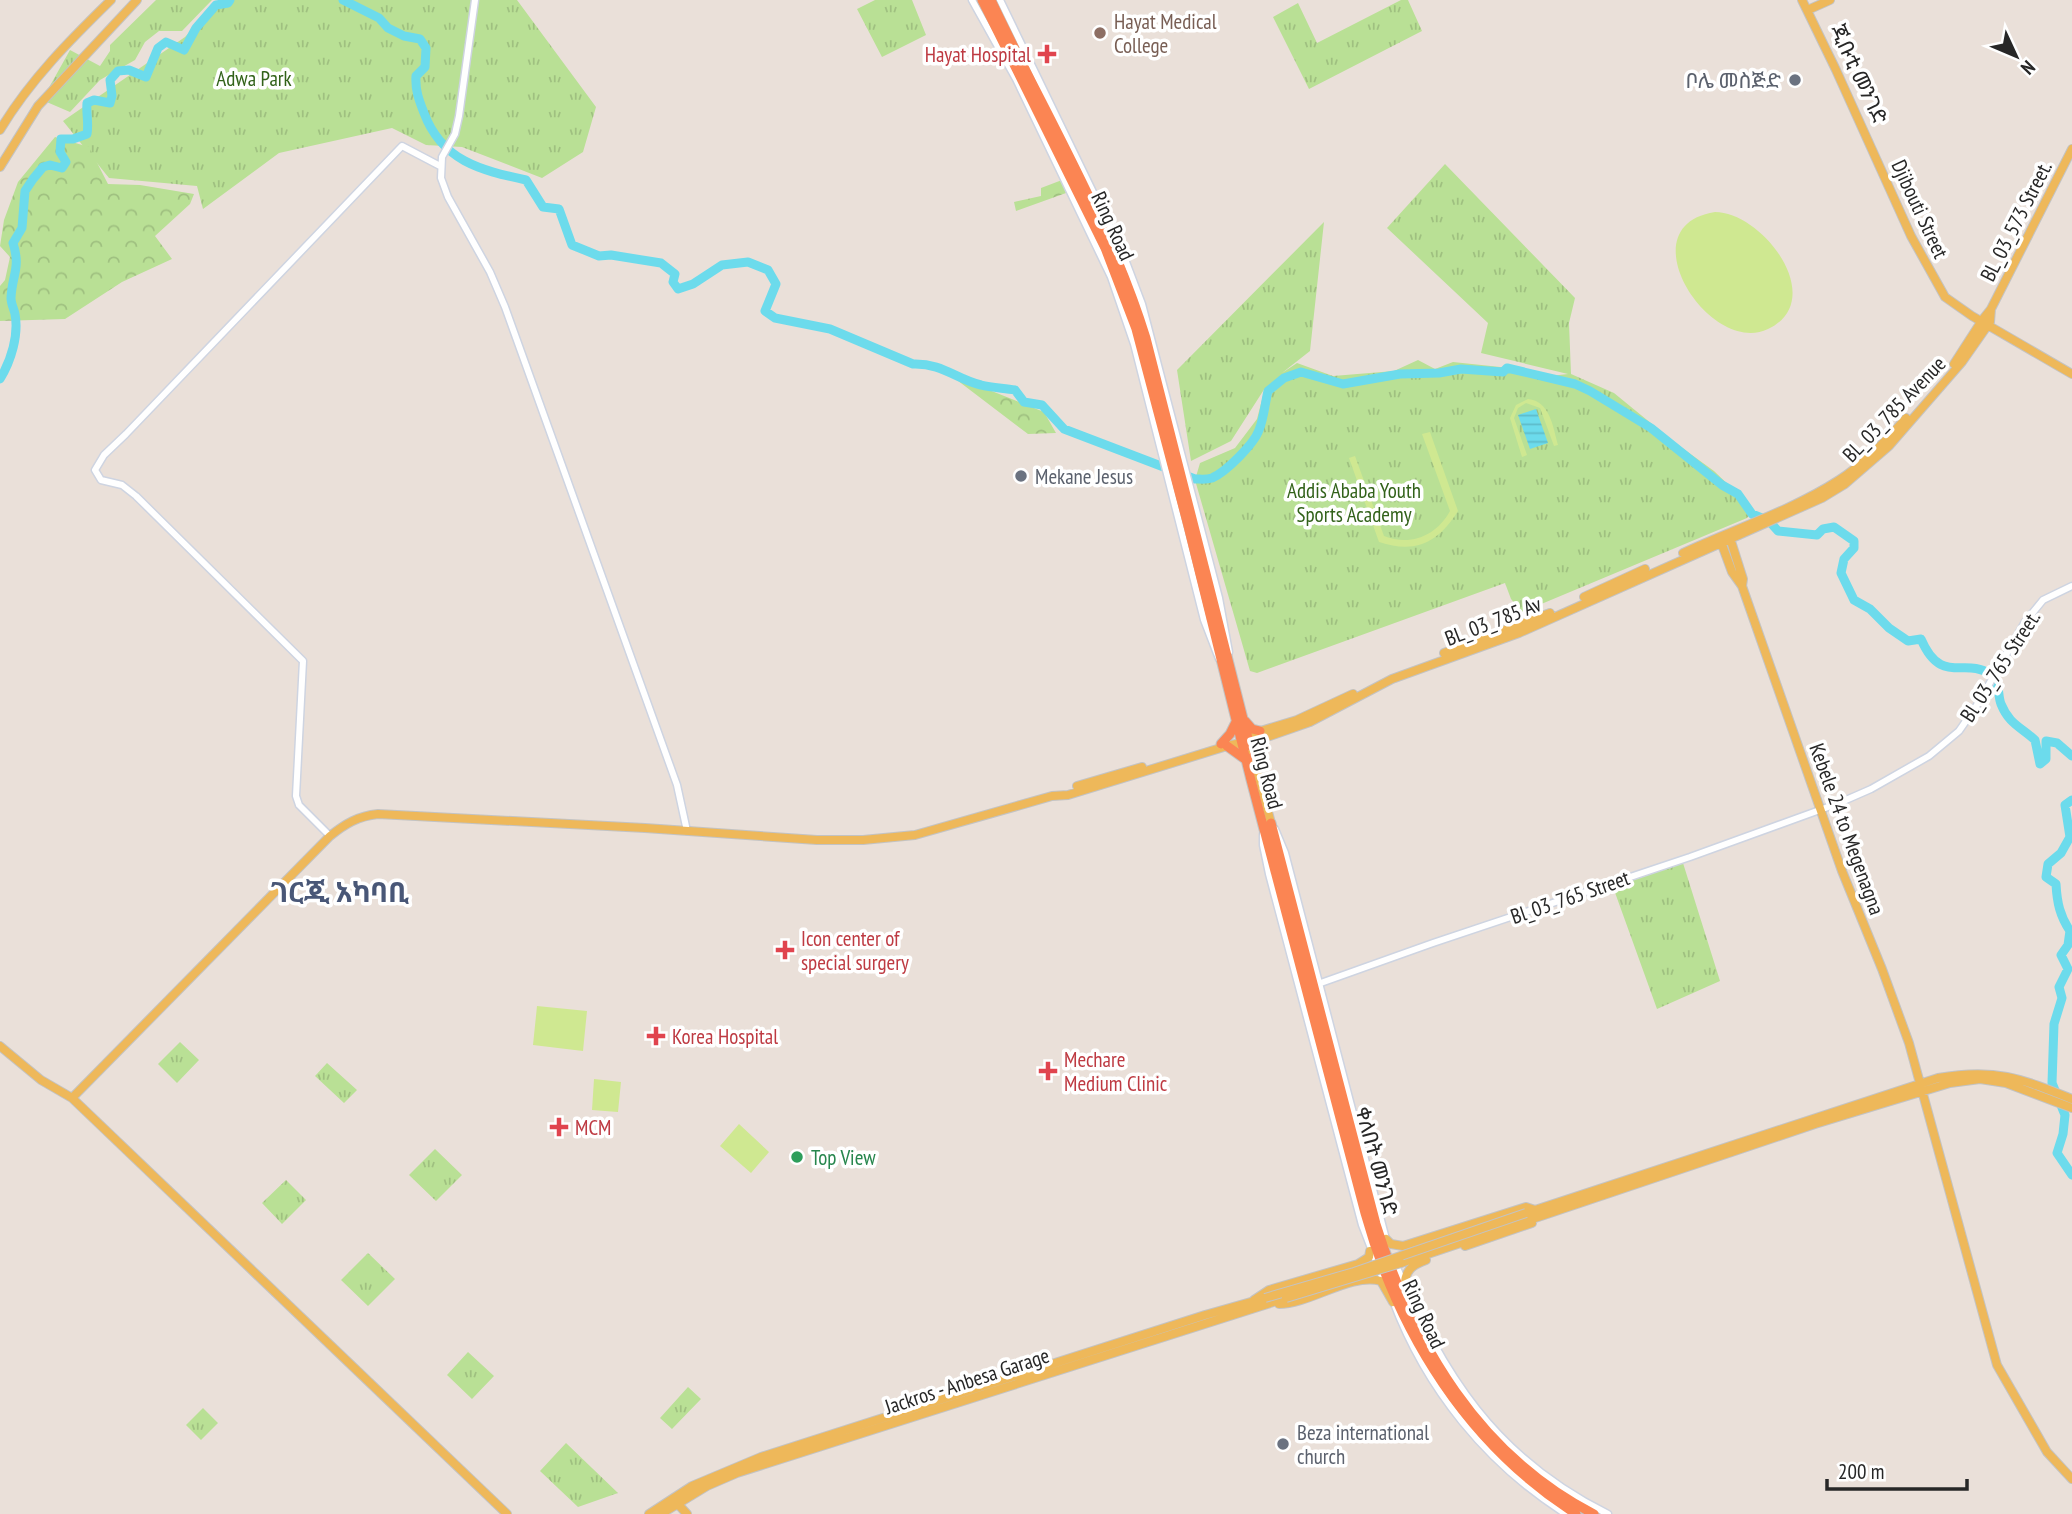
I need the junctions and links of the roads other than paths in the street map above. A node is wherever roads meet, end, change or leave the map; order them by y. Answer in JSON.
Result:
{"nodes":[{"id":1,"x":111,"y":0,"type":"edge"},
{"id":2,"x":137,"y":0,"type":"edge"},
{"id":3,"x":475,"y":0,"type":"edge"},
{"id":4,"x":972,"y":0,"type":"edge"},
{"id":5,"x":982,"y":0,"type":"edge"},
{"id":6,"x":991,"y":0,"type":"edge"},
{"id":7,"x":1000,"y":0,"type":"edge"},
{"id":8,"x":1819,"y":0,"type":"edge"},
{"id":9,"x":1830,"y":0,"type":"edge"},
{"id":10,"x":1807,"y":4,"type":"edge"},
{"id":11,"x":94,"y":17,"type":"junction"},
{"id":12,"x":108,"y":29,"type":"junction"},
{"id":13,"x":0,"y":130,"type":"edge"},
{"id":14,"x":2072,"y":149,"type":"edge"},
{"id":15,"x":440,"y":166,"type":"junction"},
{"id":16,"x":0,"y":167,"type":"edge"},
{"id":17,"x":1972,"y":314,"type":"junction"},
{"id":18,"x":1990,"y":324,"type":"junction"},
{"id":19,"x":1976,"y":337,"type":"junction"},
{"id":20,"x":2072,"y":372,"type":"edge"},
{"id":21,"x":1178,"y":474,"type":"junction"},
{"id":22,"x":1749,"y":527,"type":"junction"},
{"id":23,"x":1726,"y":540,"type":"junction"},
{"id":24,"x":2072,"y":586,"type":"edge"},
{"id":25,"x":1225,"y":662,"type":"junction"},
{"id":26,"x":1240,"y":721,"type":"junction"},
{"id":27,"x":1262,"y":735,"type":"junction"},
{"id":28,"x":1246,"y":741,"type":"junction"},
{"id":29,"x":1224,"y":745,"type":"junction"},
{"id":30,"x":1249,"y":758,"type":"junction"},
{"id":31,"x":1821,"y":810,"type":"junction"},
{"id":32,"x":1268,"y":826,"type":"junction"},
{"id":33,"x":687,"y":831,"type":"junction"},
{"id":34,"x":330,"y":836,"type":"junction"},
{"id":35,"x":1318,"y":984,"type":"junction"},
{"id":36,"x":0,"y":1046,"type":"edge"},
{"id":37,"x":1922,"y":1087,"type":"junction"},
{"id":38,"x":72,"y":1098,"type":"junction"},
{"id":39,"x":2069,"y":1102,"type":"edge"},
{"id":40,"x":1532,"y":1215,"type":"junction"},
{"id":41,"x":1386,"y":1239,"type":"junction"},
{"id":42,"x":1370,"y":1251,"type":"junction"},
{"id":43,"x":1405,"y":1287,"type":"junction"},
{"id":44,"x":1269,"y":1300,"type":"junction"},
{"id":45,"x":1253,"y":1301,"type":"junction"},
{"id":46,"x":1393,"y":1302,"type":"junction"},
{"id":47,"x":1088,"y":1357,"type":"junction"},
{"id":48,"x":2072,"y":1479,"type":"edge"},
{"id":49,"x":674,"y":1505,"type":"edge"},
{"id":50,"x":507,"y":1514,"type":"edge"},
{"id":51,"x":649,"y":1514,"type":"edge"},
{"id":52,"x":661,"y":1514,"type":"edge"},
{"id":53,"x":687,"y":1514,"type":"edge"},
{"id":54,"x":1566,"y":1514,"type":"edge"},
{"id":55,"x":1576,"y":1514,"type":"edge"},
{"id":56,"x":1594,"y":1514,"type":"edge"},
{"id":57,"x":1608,"y":1514,"type":"edge"}],
"edges":[{"from":1,"to":11,"type":"main road"},
{"from":2,"to":12,"type":"main road"},
{"from":3,"to":15,"type":"street"},
{"from":4,"to":21,"type":"street","name":"Ring Road"},
{"from":5,"to":21,"type":"highway","name":"Ring Road"},
{"from":6,"to":21,"type":"highway","name":"Ring Road"},
{"from":7,"to":21,"type":"street","name":"Ring Road"},
{"from":8,"to":10,"type":"main road"},
{"from":9,"to":10,"type":"main road"},
{"from":10,"to":17,"type":"main road","name":"ጂቡቲ መንገድ"},
{"from":11,"to":12,"type":"main road"},
{"from":11,"to":13,"type":"main road"},
{"from":12,"to":16,"type":"main road"},
{"from":14,"to":18,"type":"main road","name":"BL_03_573 Street."},
{"from":15,"to":33,"type":"street"},
{"from":15,"to":34,"type":"street"},
{"from":17,"to":18,"type":"main road","name":"ጂቡቲ መንገድ"},
{"from":17,"to":19,"type":"main road"},
{"from":18,"to":19,"type":"main road","name":"BL_03_785 Avenue"},
{"from":18,"to":19,"type":"main road"},
{"from":18,"to":20,"type":"main road"},
{"from":19,"to":22,"type":"main road","name":"BL_03_785 Avenue"},
{"from":21,"to":25,"type":"highway","name":"Ring Road"},
{"from":21,"to":25,"type":"street"},
{"from":22,"to":23,"type":"main road","name":"BL_03_785 Av"},
{"from":22,"to":27,"type":"main road","name":"BL_03_785 Av"},
{"from":23,"to":27,"type":"main road","name":"BL_03_785 Av"},
{"from":23,"to":31,"type":"main road","name":"Kebele 24 to Megenagna"},
{"from":24,"to":31,"type":"street","name":"Bl_03_765 Street."},
{"from":25,"to":26,"type":"highway","name":"Ring Road"},
{"from":26,"to":27,"type":"highway"},
{"from":26,"to":28,"type":"highway","name":"Ring Road"},
{"from":26,"to":29,"type":"highway"},
{"from":27,"to":28,"type":"main road","name":"BL_03_785 Av"},
{"from":27,"to":30,"type":"highway"},
{"from":28,"to":29,"type":"main road","name":"BL_03_785 Av"},
{"from":28,"to":30,"type":"highway","name":"Ring Road"},
{"from":29,"to":30,"type":"highway"},
{"from":29,"to":33,"type":"main road","name":"BL_03_785 Av"},
{"from":30,"to":32,"type":"highway","name":"Ring Road"},
{"from":31,"to":35,"type":"street","name":"Bl_03_765 Street"},
{"from":31,"to":37,"type":"main road","name":"Kebele 24 to Megenagna"},
{"from":32,"to":35,"type":"street"},
{"from":32,"to":42,"type":"street"},
{"from":32,"to":55,"type":"highway","name":"Ring Road"},
{"from":32,"to":56,"type":"highway","name":"ቀለበት መንገድ"},
{"from":33,"to":34,"type":"main road","name":"BL_03_785 Av"},
{"from":34,"to":38,"type":"main road","name":"BL_03_785 Av"},
{"from":35,"to":41,"type":"street"},
{"from":36,"to":38,"type":"main road"},
{"from":37,"to":39,"type":"main road"},
{"from":37,"to":39,"type":"main road"},
{"from":37,"to":40,"type":"main road"},
{"from":37,"to":48,"type":"main road","name":"Kebele 24 to Megenagna"},
{"from":38,"to":50,"type":"main road"},
{"from":40,"to":41,"type":"main road"},
{"from":40,"to":43,"type":"main road"},
{"from":40,"to":44,"type":"main road","bridge":true},
{"from":40,"to":44,"type":"main road","bridge":true},
{"from":41,"to":43,"type":"street"},
{"from":42,"to":45,"type":"main road"},
{"from":42,"to":46,"type":"street"},
{"from":43,"to":57,"type":"street"},
{"from":44,"to":45,"type":"main road"},
{"from":44,"to":46,"type":"main road"},
{"from":44,"to":47,"type":"main road","name":"Jackros - Anbesa Garage"},
{"from":45,"to":47,"type":"main road"},
{"from":46,"to":54,"type":"street"},
{"from":47,"to":49,"type":"main road","name":"Jackros - Anbesa Garage"},
{"from":47,"to":49,"type":"main road"},
{"from":49,"to":51,"type":"main road"},
{"from":49,"to":52,"type":"main road"},
{"from":49,"to":53,"type":"main road"}]}
